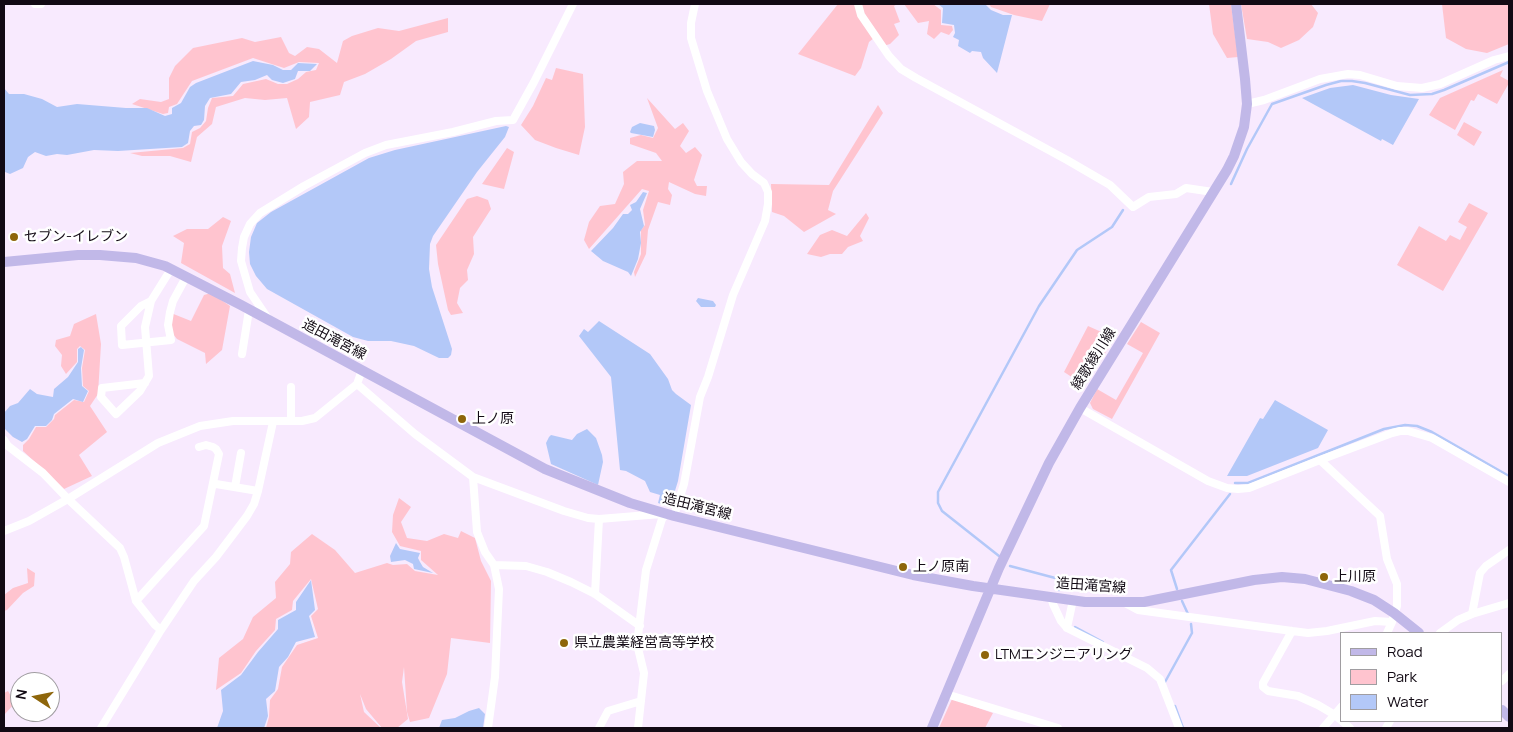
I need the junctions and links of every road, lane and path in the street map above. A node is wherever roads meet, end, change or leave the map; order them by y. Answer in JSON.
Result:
{"nodes":[{"id":1,"x":35,"y":4,"type":"edge"},
{"id":2,"x":41,"y":4,"type":"edge"},
{"id":3,"x":573,"y":4,"type":"edge"},
{"id":4,"x":695,"y":4,"type":"edge"},
{"id":5,"x":858,"y":4,"type":"edge"},
{"id":6,"x":1236,"y":4,"type":"edge"},
{"id":7,"x":1509,"y":56,"type":"edge"},
{"id":8,"x":1247,"y":104,"type":"junction"},
{"id":9,"x":1213,"y":192,"type":"junction"},
{"id":10,"x":4,"y":262,"type":"edge"},
{"id":11,"x":171,"y":270,"type":"junction"},
{"id":12,"x":186,"y":277,"type":"junction"},
{"id":13,"x":152,"y":301,"type":"junction"},
{"id":14,"x":249,"y":310,"type":"junction"},
{"id":15,"x":269,"y":320,"type":"junction"},
{"id":16,"x":146,"y":342,"type":"junction"},
{"id":17,"x":242,"y":354,"type":"dead end"},
{"id":18,"x":362,"y":370,"type":"junction"},
{"id":19,"x":145,"y":383,"type":"junction"},
{"id":20,"x":357,"y":384,"type":"junction"},
{"id":21,"x":290,"y":387,"type":"dead end"},
{"id":22,"x":1080,"y":408,"type":"junction"},
{"id":23,"x":273,"y":422,"type":"junction"},
{"id":24,"x":291,"y":422,"type":"junction"},
{"id":25,"x":4,"y":440,"type":"edge"},
{"id":26,"x":199,"y":447,"type":"dead end"},
{"id":27,"x":241,"y":453,"type":"dead end"},
{"id":28,"x":1320,"y":460,"type":"junction"},
{"id":29,"x":473,"y":477,"type":"junction"},
{"id":30,"x":1509,"y":482,"type":"edge"},
{"id":31,"x":216,"y":484,"type":"dead end"},
{"id":32,"x":235,"y":487,"type":"junction"},
{"id":33,"x":258,"y":491,"type":"junction"},
{"id":34,"x":68,"y":499,"type":"junction"},
{"id":35,"x":670,"y":515,"type":"junction"},
{"id":36,"x":599,"y":519,"type":"junction"},
{"id":37,"x":4,"y":531,"type":"edge"},
{"id":38,"x":1509,"y":550,"type":"edge"},
{"id":39,"x":494,"y":565,"type":"junction"},
{"id":40,"x":991,"y":588,"type":"junction"},
{"id":41,"x":595,"y":594,"type":"junction"},
{"id":42,"x":1051,"y":597,"type":"junction"},
{"id":43,"x":1073,"y":600,"type":"junction"},
{"id":44,"x":136,"y":601,"type":"junction"},
{"id":45,"x":1125,"y":603,"type":"junction"},
{"id":46,"x":1509,"y":604,"type":"edge"},
{"id":47,"x":1472,"y":614,"type":"junction"},
{"id":48,"x":1393,"y":617,"type":"junction"},
{"id":49,"x":640,"y":626,"type":"junction"},
{"id":50,"x":1067,"y":628,"type":"junction"},
{"id":51,"x":161,"y":630,"type":"junction"},
{"id":52,"x":1292,"y":632,"type":"junction"},
{"id":53,"x":1386,"y":632,"type":"edge"},
{"id":54,"x":1418,"y":632,"type":"edge"},
{"id":55,"x":1441,"y":632,"type":"edge"},
{"id":56,"x":946,"y":694,"type":"junction"},
{"id":57,"x":641,"y":701,"type":"junction"},
{"id":58,"x":1340,"y":709,"type":"edge"},
{"id":59,"x":1335,"y":715,"type":"junction"},
{"id":60,"x":1340,"y":719,"type":"edge"},
{"id":61,"x":101,"y":728,"type":"edge"},
{"id":62,"x":488,"y":728,"type":"edge"},
{"id":63,"x":600,"y":728,"type":"edge"},
{"id":64,"x":638,"y":728,"type":"edge"},
{"id":65,"x":932,"y":728,"type":"edge"},
{"id":66,"x":1058,"y":728,"type":"edge"},
{"id":67,"x":1178,"y":728,"type":"edge"},
{"id":68,"x":1323,"y":728,"type":"edge"}],
"edges":[{"from":1,"to":2,"type":"street"},
{"from":3,"to":15,"type":"street"},
{"from":4,"to":35,"type":"street"},
{"from":5,"to":9,"type":"street"},
{"from":6,"to":8,"type":"main road","name":"綾歌綾川線"},
{"from":7,"to":8,"type":"street"},
{"from":8,"to":9,"type":"main road","name":"綾歌綾川線"},
{"from":9,"to":22,"type":"main road","name":"綾歌綾川線"},
{"from":10,"to":11,"type":"main road","name":"造田滝宮線"},
{"from":11,"to":12,"type":"main road","name":"造田滝宮線"},
{"from":11,"to":13,"type":"street"},
{"from":12,"to":14,"type":"main road","name":"造田滝宮線"},
{"from":12,"to":16,"type":"street"},
{"from":13,"to":16,"type":"street"},
{"from":13,"to":16,"type":"street"},
{"from":14,"to":15,"type":"main road","name":"造田滝宮線"},
{"from":14,"to":17,"type":"street"},
{"from":15,"to":18,"type":"main road","name":"造田滝宮線"},
{"from":16,"to":19,"type":"street"},
{"from":18,"to":20,"type":"street"},
{"from":18,"to":35,"type":"main road","name":"造田滝宮線"},
{"from":19,"to":19,"type":"street"},
{"from":20,"to":24,"type":"street"},
{"from":20,"to":29,"type":"street"},
{"from":21,"to":24,"type":"street"},
{"from":22,"to":28,"type":"street"},
{"from":22,"to":40,"type":"main road","name":"綾歌綾川線"},
{"from":23,"to":24,"type":"street"},
{"from":23,"to":33,"type":"street"},
{"from":23,"to":34,"type":"street"},
{"from":25,"to":34,"type":"street"},
{"from":26,"to":44,"type":"street"},
{"from":27,"to":32,"type":"street"},
{"from":28,"to":30,"type":"street"},
{"from":28,"to":48,"type":"street"},
{"from":29,"to":36,"type":"street"},
{"from":29,"to":39,"type":"street"},
{"from":31,"to":32,"type":"street"},
{"from":32,"to":33,"type":"street"},
{"from":33,"to":51,"type":"street"},
{"from":34,"to":37,"type":"street"},
{"from":34,"to":44,"type":"street"},
{"from":35,"to":36,"type":"street"},
{"from":35,"to":40,"type":"main road","name":"造田滝宮線"},
{"from":35,"to":49,"type":"street"},
{"from":36,"to":41,"type":"street"},
{"from":38,"to":47,"type":"street"},
{"from":39,"to":41,"type":"street"},
{"from":39,"to":62,"type":"street"},
{"from":40,"to":42,"type":"main road","name":"造田滝宮線"},
{"from":40,"to":56,"type":"main road","name":"綾歌綾川線"},
{"from":41,"to":49,"type":"street"},
{"from":42,"to":43,"type":"main road","name":"造田滝宮線"},
{"from":42,"to":50,"type":"street"},
{"from":43,"to":45,"type":"main road","name":"造田滝宮線"},
{"from":43,"to":50,"type":"street"},
{"from":44,"to":51,"type":"street"},
{"from":45,"to":48,"type":"main road","name":"造田滝宮線"},
{"from":45,"to":52,"type":"street"},
{"from":46,"to":47,"type":"street"},
{"from":47,"to":55,"type":"street"},
{"from":48,"to":52,"type":"street"},
{"from":48,"to":53,"type":"street"},
{"from":48,"to":54,"type":"main road","name":"造田滝宮線"},
{"from":49,"to":57,"type":"street"},
{"from":50,"to":67,"type":"street"},
{"from":51,"to":61,"type":"street"},
{"from":52,"to":59,"type":"street"},
{"from":56,"to":65,"type":"main road","name":"綾歌綾川線"},
{"from":56,"to":66,"type":"street"},
{"from":57,"to":63,"type":"street"},
{"from":57,"to":64,"type":"street"},
{"from":58,"to":59,"type":"street"},
{"from":59,"to":60,"type":"street"},
{"from":59,"to":68,"type":"street"}]}
